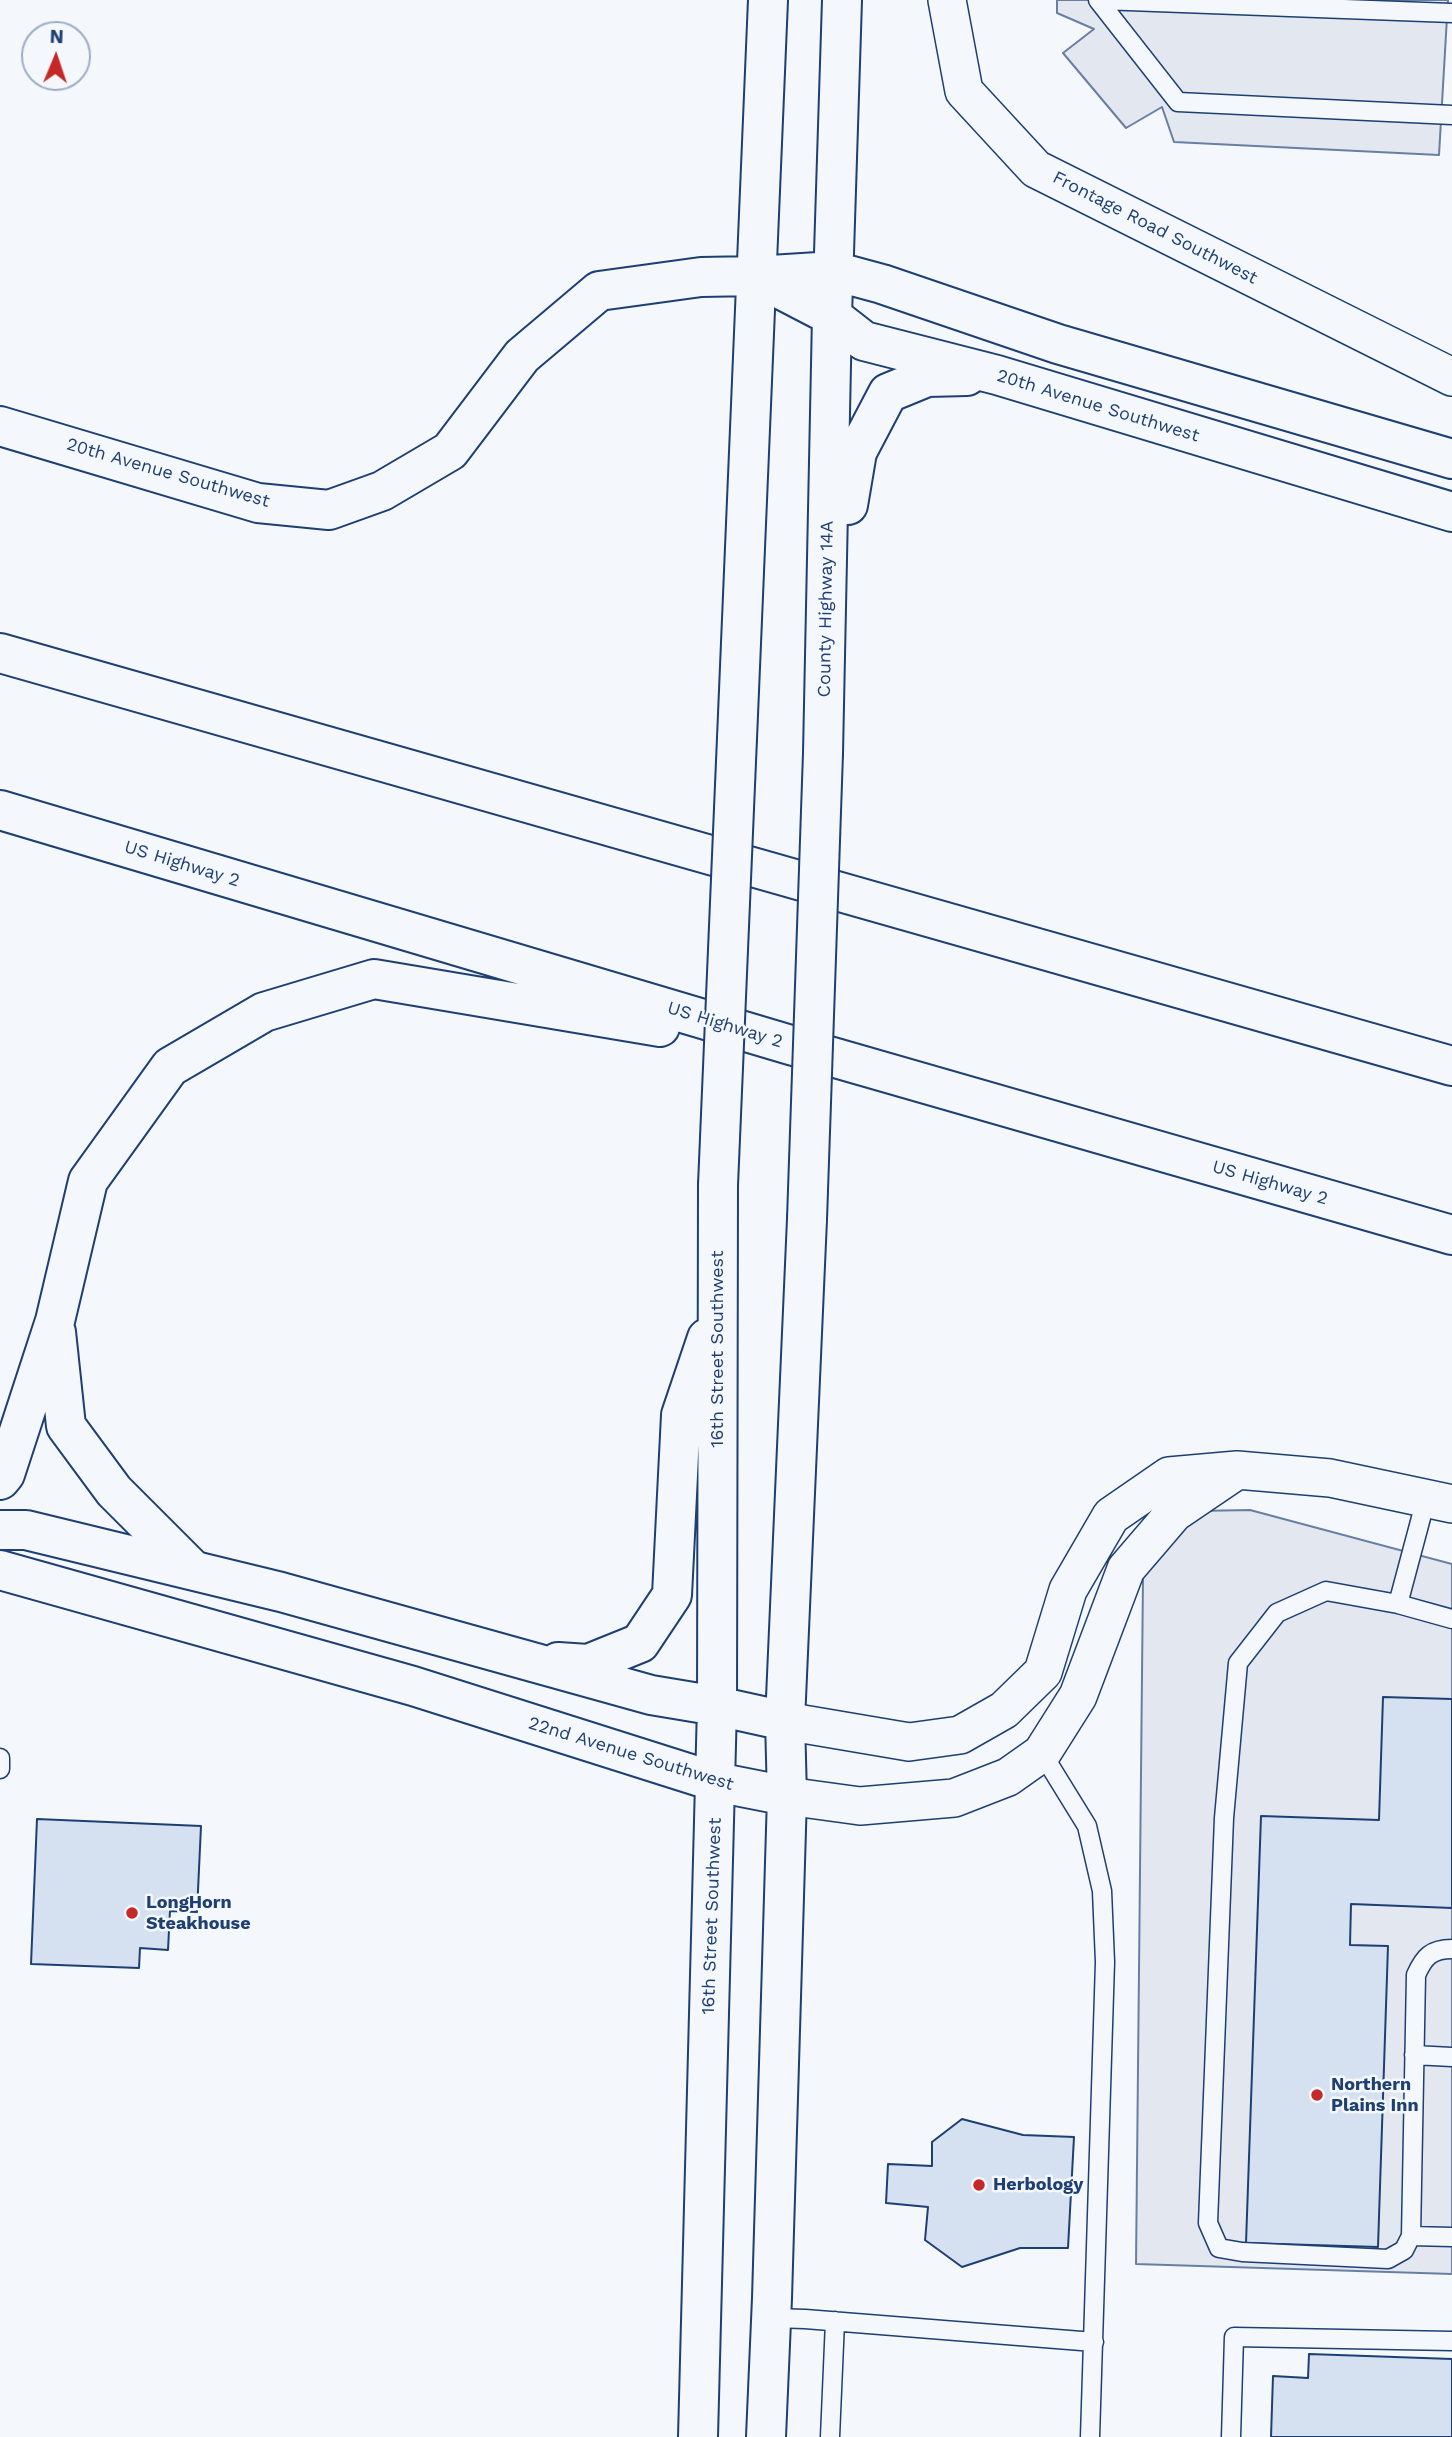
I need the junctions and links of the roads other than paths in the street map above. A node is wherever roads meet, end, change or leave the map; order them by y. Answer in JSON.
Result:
{"nodes":[{"id":1,"x":768,"y":0,"type":"edge"},
{"id":2,"x":842,"y":0,"type":"edge"},
{"id":3,"x":947,"y":0,"type":"edge"},
{"id":4,"x":1099,"y":0,"type":"edge"},
{"id":5,"x":1452,"y":13,"type":"edge"},
{"id":6,"x":1452,"y":115,"type":"edge"},
{"id":7,"x":834,"y":271,"type":"junction"},
{"id":8,"x":755,"y":276,"type":"junction"},
{"id":9,"x":832,"y":316,"type":"junction"},
{"id":10,"x":997,"y":375,"type":"junction"},
{"id":11,"x":1452,"y":377,"type":"edge"},
{"id":12,"x":0,"y":426,"type":"edge"},
{"id":13,"x":1452,"y":459,"type":"edge"},
{"id":14,"x":1452,"y":512,"type":"edge"},
{"id":15,"x":826,"y":627,"type":"junction"},
{"id":16,"x":0,"y":653,"type":"edge"},
{"id":17,"x":0,"y":810,"type":"edge"},
{"id":18,"x":787,"y":1044,"type":"junction"},
{"id":19,"x":1443,"y":1061,"type":"edge"},
{"id":20,"x":1452,"y":1235,"type":"edge"},
{"id":21,"x":718,"y":1306,"type":"junction"},
{"id":22,"x":55,"y":1321,"type":"junction"},
{"id":23,"x":1237,"y":1470,"type":"junction"},
{"id":24,"x":0,"y":1480,"type":"edge"},
{"id":25,"x":1439,"y":1501,"type":"edge"},
{"id":26,"x":0,"y":1530,"type":"edge"},
{"id":27,"x":192,"y":1569,"type":"junction"},
{"id":28,"x":0,"y":1570,"type":"edge"},
{"id":29,"x":1398,"y":1604,"type":"junction"},
{"id":30,"x":1452,"y":1619,"type":"edge"},
{"id":31,"x":534,"y":1661,"type":"junction"},
{"id":32,"x":717,"y":1706,"type":"junction"},
{"id":33,"x":785,"y":1721,"type":"junction"},
{"id":34,"x":1042,"y":1753,"type":"junction"},
{"id":35,"x":0,"y":1758,"type":"edge"},
{"id":36,"x":0,"y":1769,"type":"edge"},
{"id":37,"x":716,"y":1782,"type":"junction"},
{"id":38,"x":787,"y":1796,"type":"junction"},
{"id":39,"x":1452,"y":1949,"type":"edge"},
{"id":40,"x":1414,"y":2055,"type":"junction"},
{"id":41,"x":1452,"y":2057,"type":"edge"},
{"id":42,"x":1411,"y":2236,"type":"junction"},
{"id":43,"x":1452,"y":2237,"type":"edge"},
{"id":44,"x":772,"y":2318,"type":"junction"},
{"id":45,"x":835,"y":2321,"type":"junction"},
{"id":46,"x":1452,"y":2341,"type":"edge"},
{"id":47,"x":1094,"y":2342,"type":"junction"},
{"id":48,"x":698,"y":2437,"type":"edge"},
{"id":49,"x":766,"y":2437,"type":"edge"},
{"id":50,"x":830,"y":2437,"type":"edge"},
{"id":51,"x":1090,"y":2437,"type":"edge"},
{"id":52,"x":1231,"y":2437,"type":"edge"}],
"edges":[{"from":1,"to":8,"type":"main road"},
{"from":2,"to":7,"type":"main road","name":"County Highway 14A"},
{"from":3,"to":11,"type":"street","name":"Frontage Road Southwest"},
{"from":4,"to":5,"type":"lane"},
{"from":4,"to":6,"type":"lane"},
{"from":7,"to":8,"type":"main road","name":"20th Avenue Southwest"},
{"from":7,"to":9,"type":"main road","name":"County Highway 14A"},
{"from":7,"to":13,"type":"main road","name":"20th Avenue Southwest"},
{"from":8,"to":9,"type":"main road","name":"20th Avenue Southwest"},
{"from":8,"to":12,"type":"main road","name":"20th Avenue Southwest"},
{"from":8,"to":21,"type":"main road","name":"16th Street Southwest","bridge":true},
{"from":9,"to":10,"type":"main road","name":"20th Avenue Southwest"},
{"from":9,"to":15,"type":"main road","name":"County Highway 14A"},
{"from":10,"to":14,"type":"main road","name":"20th Avenue Southwest"},
{"from":10,"to":15,"type":"main road"},
{"from":15,"to":33,"type":"main road","name":"County Highway 14A","bridge":true},
{"from":16,"to":19,"type":"main road"},
{"from":17,"to":18,"type":"main road","name":"US Highway 2"},
{"from":18,"to":20,"type":"main road","name":"US Highway 2"},
{"from":18,"to":22,"type":"main road"},
{"from":21,"to":31,"type":"main road"},
{"from":21,"to":32,"type":"main road","name":"16th Street Southwest"},
{"from":22,"to":24,"type":"main road"},
{"from":22,"to":27,"type":"main road"},
{"from":23,"to":25,"type":"street"},
{"from":23,"to":33,"type":"street"},
{"from":23,"to":34,"type":"street","name":"22nd Avenue Southwest"},
{"from":25,"to":29,"type":"lane"},
{"from":26,"to":27,"type":"main road"},
{"from":27,"to":31,"type":"main road"},
{"from":28,"to":37,"type":"main road","name":"22nd Avenue Southwest"},
{"from":29,"to":30,"type":"lane"},
{"from":29,"to":42,"type":"lane"},
{"from":31,"to":32,"type":"main road"},
{"from":32,"to":33,"type":"main road"},
{"from":32,"to":37,"type":"main road","name":"16th Street Southwest"},
{"from":33,"to":38,"type":"main road"},
{"from":34,"to":38,"type":"street","name":"22nd Avenue Southwest"},
{"from":34,"to":47,"type":"lane"},
{"from":35,"to":36,"type":"lane"},
{"from":37,"to":38,"type":"main road","name":"22nd Avenue Southwest"},
{"from":37,"to":48,"type":"main road","name":"16th Street Southwest"},
{"from":38,"to":44,"type":"main road"},
{"from":39,"to":40,"type":"lane"},
{"from":40,"to":41,"type":"lane"},
{"from":40,"to":42,"type":"lane"},
{"from":42,"to":43,"type":"lane"},
{"from":44,"to":45,"type":"lane"},
{"from":44,"to":49,"type":"main road"},
{"from":45,"to":47,"type":"lane"},
{"from":45,"to":50,"type":"lane"},
{"from":46,"to":52,"type":"lane"},
{"from":47,"to":51,"type":"lane"}]}
